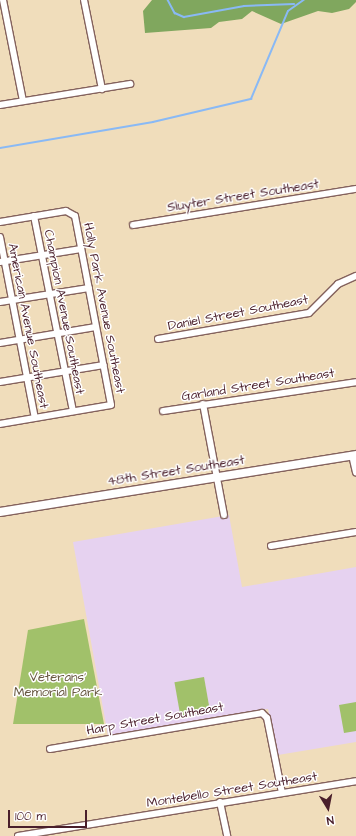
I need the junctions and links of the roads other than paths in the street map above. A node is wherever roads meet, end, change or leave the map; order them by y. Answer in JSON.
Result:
{"nodes":[{"id":1,"x":3,"y":0,"type":"edge"},
{"id":2,"x":84,"y":0,"type":"edge"},
{"id":3,"x":130,"y":84,"type":"dead end"},
{"id":4,"x":102,"y":89,"type":"junction"},
{"id":5,"x":23,"y":101,"type":"junction"},
{"id":6,"x":0,"y":105,"type":"edge"},
{"id":7,"x":356,"y":189,"type":"edge"},
{"id":8,"x":34,"y":216,"type":"junction"},
{"id":9,"x":0,"y":222,"type":"edge"},
{"id":10,"x":133,"y":224,"type":"dead end"},
{"id":11,"x":0,"y":237,"type":"edge"},
{"id":12,"x":81,"y":249,"type":"junction"},
{"id":13,"x":42,"y":255,"type":"junction"},
{"id":14,"x":2,"y":262,"type":"edge"},
{"id":15,"x":356,"y":276,"type":"edge"},
{"id":16,"x":89,"y":288,"type":"junction"},
{"id":17,"x":50,"y":294,"type":"junction"},
{"id":18,"x":12,"y":300,"type":"junction"},
{"id":19,"x":0,"y":302,"type":"edge"},
{"id":20,"x":96,"y":327,"type":"junction"},
{"id":21,"x":58,"y":333,"type":"junction"},
{"id":22,"x":158,"y":339,"type":"dead end"},
{"id":23,"x":20,"y":340,"type":"junction"},
{"id":24,"x":0,"y":343,"type":"edge"},
{"id":25,"x":104,"y":365,"type":"junction"},
{"id":26,"x":65,"y":371,"type":"junction"},
{"id":27,"x":27,"y":378,"type":"junction"},
{"id":28,"x":0,"y":382,"type":"edge"},
{"id":29,"x":356,"y":382,"type":"edge"},
{"id":30,"x":203,"y":404,"type":"junction"},
{"id":31,"x":163,"y":411,"type":"dead end"},
{"id":32,"x":73,"y":412,"type":"junction"},
{"id":33,"x":35,"y":418,"type":"junction"},
{"id":34,"x":0,"y":424,"type":"edge"},
{"id":35,"x":354,"y":455,"type":"edge"},
{"id":36,"x":356,"y":473,"type":"edge"},
{"id":37,"x":218,"y":476,"type":"junction"},
{"id":38,"x":0,"y":512,"type":"edge"},
{"id":39,"x":224,"y":515,"type":"dead end"},
{"id":40,"x":356,"y":532,"type":"edge"},
{"id":41,"x":271,"y":546,"type":"dead end"},
{"id":42,"x":50,"y":749,"type":"dead end"},
{"id":43,"x":356,"y":781,"type":"edge"},
{"id":44,"x":282,"y":793,"type":"junction"},
{"id":45,"x":220,"y":802,"type":"junction"},
{"id":46,"x":18,"y":836,"type":"edge"},
{"id":47,"x":228,"y":836,"type":"edge"}],
"edges":[{"from":1,"to":5,"type":"street"},
{"from":2,"to":4,"type":"street"},
{"from":3,"to":4,"type":"street"},
{"from":4,"to":5,"type":"street"},
{"from":5,"to":6,"type":"street"},
{"from":7,"to":10,"type":"street","name":"Sluyter Street Southeast"},
{"from":8,"to":9,"type":"street"},
{"from":8,"to":12,"type":"street","name":"Holly Park Avenue Southeast"},
{"from":8,"to":13,"type":"street","name":"Champion Avenue Southeast"},
{"from":11,"to":14,"type":"street","name":"American Avenue Southeast"},
{"from":12,"to":13,"type":"street"},
{"from":12,"to":16,"type":"street","name":"Holly Park Avenue Southeast"},
{"from":13,"to":14,"type":"street"},
{"from":13,"to":17,"type":"street","name":"Champion Avenue Southeast"},
{"from":14,"to":18,"type":"street","name":"American Avenue Southeast"},
{"from":15,"to":22,"type":"street","name":"Daniel Street Southeast"},
{"from":16,"to":17,"type":"street"},
{"from":16,"to":20,"type":"street","name":"Holly Park Avenue Southeast"},
{"from":17,"to":18,"type":"street"},
{"from":17,"to":21,"type":"street","name":"Champion Avenue Southeast"},
{"from":18,"to":19,"type":"street"},
{"from":18,"to":23,"type":"street","name":"American Avenue Southeast"},
{"from":20,"to":21,"type":"street"},
{"from":20,"to":25,"type":"street","name":"Holly Park Avenue Southeast"},
{"from":21,"to":23,"type":"street"},
{"from":21,"to":26,"type":"street","name":"Champion Avenue Southeast"},
{"from":23,"to":24,"type":"street"},
{"from":23,"to":27,"type":"street","name":"American Avenue Southeast"},
{"from":25,"to":26,"type":"street"},
{"from":25,"to":32,"type":"street","name":"Holly Park Avenue Southeast"},
{"from":26,"to":27,"type":"street"},
{"from":26,"to":32,"type":"street","name":"Champion Avenue Southeast"},
{"from":27,"to":28,"type":"street"},
{"from":27,"to":33,"type":"street","name":"American Avenue Southeast"},
{"from":29,"to":30,"type":"street","name":"Garland Street Southeast"},
{"from":30,"to":31,"type":"street","name":"Garland Street Southeast"},
{"from":30,"to":37,"type":"street"},
{"from":32,"to":33,"type":"street"},
{"from":33,"to":34,"type":"street"},
{"from":35,"to":36,"type":"street"},
{"from":35,"to":37,"type":"street","name":"48th Street Southeast"},
{"from":37,"to":38,"type":"street","name":"48th Street Southeast"},
{"from":37,"to":39,"type":"street"},
{"from":40,"to":41,"type":"street"},
{"from":42,"to":44,"type":"street","name":"Harp Street Southeast"},
{"from":43,"to":44,"type":"street","name":"Montebello Street Southeast"},
{"from":44,"to":45,"type":"street","name":"Montebello Street Southeast"},
{"from":45,"to":46,"type":"street","name":"Montebello Street Southeast"},
{"from":45,"to":47,"type":"street"}]}
